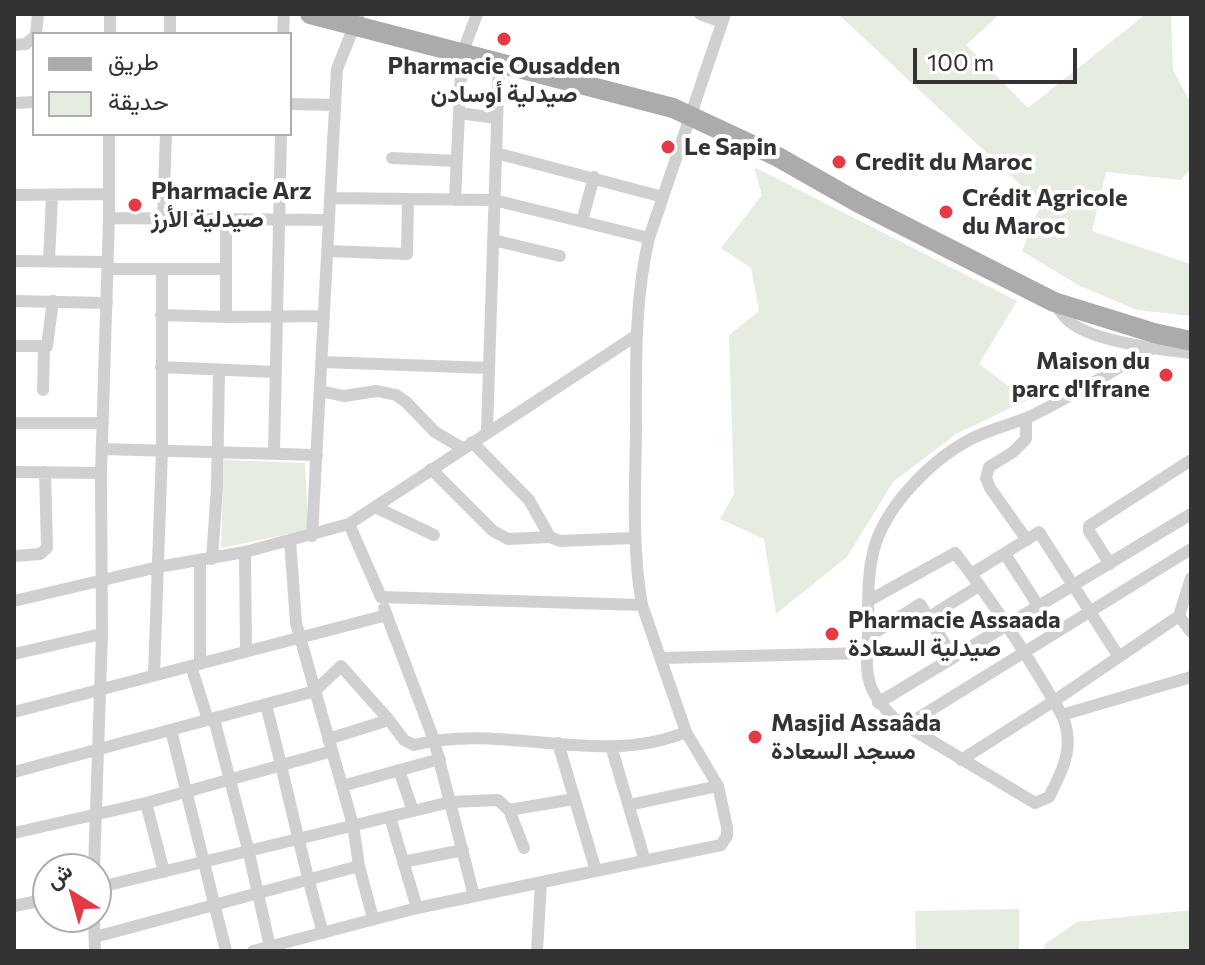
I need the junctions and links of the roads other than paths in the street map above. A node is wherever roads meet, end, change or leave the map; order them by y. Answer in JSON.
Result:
{"nodes":[{"id":1,"x":310,"y":14,"type":"edge"},
{"id":2,"x":477,"y":14,"type":"edge"},
{"id":3,"x":700,"y":14,"type":"edge"},
{"id":4,"x":724,"y":18,"type":"edge"},
{"id":5,"x":356,"y":20,"type":"edge"},
{"id":6,"x":32,"y":39,"type":"edge"},
{"id":7,"x":14,"y":45,"type":"edge"},
{"id":8,"x":462,"y":54,"type":"junction"},
{"id":9,"x":499,"y":63,"type":"junction"},
{"id":10,"x":292,"y":104,"type":"edge"},
{"id":11,"x":335,"y":105,"type":"junction"},
{"id":12,"x":459,"y":113,"type":"junction"},
{"id":13,"x":691,"y":115,"type":"junction"},
{"id":14,"x":497,"y":118,"type":"junction"},
{"id":15,"x":109,"y":136,"type":"edge"},
{"id":16,"x":166,"y":136,"type":"edge"},
{"id":17,"x":281,"y":136,"type":"edge"},
{"id":18,"x":496,"y":153,"type":"junction"},
{"id":19,"x":392,"y":158,"type":"dead end"},
{"id":20,"x":457,"y":161,"type":"junction"},
{"id":21,"x":594,"y":177,"type":"junction"},
{"id":22,"x":108,"y":194,"type":"junction"},
{"id":23,"x":14,"y":195,"type":"edge"},
{"id":24,"x":52,"y":195,"type":"junction"},
{"id":25,"x":663,"y":197,"type":"junction"},
{"id":26,"x":331,"y":198,"type":"junction"},
{"id":27,"x":408,"y":199,"type":"junction"},
{"id":28,"x":455,"y":200,"type":"junction"},
{"id":29,"x":494,"y":200,"type":"junction"},
{"id":30,"x":109,"y":218,"type":"junction"},
{"id":31,"x":163,"y":218,"type":"junction"},
{"id":32,"x":226,"y":219,"type":"junction"},
{"id":33,"x":279,"y":220,"type":"junction"},
{"id":34,"x":329,"y":220,"type":"junction"},
{"id":35,"x":582,"y":221,"type":"junction"},
{"id":36,"x":649,"y":238,"type":"junction"},
{"id":37,"x":493,"y":240,"type":"junction"},
{"id":38,"x":328,"y":251,"type":"junction"},
{"id":39,"x":560,"y":256,"type":"dead end"},
{"id":40,"x":14,"y":261,"type":"edge"},
{"id":41,"x":49,"y":261,"type":"junction"},
{"id":42,"x":107,"y":265,"type":"junction"},
{"id":43,"x":162,"y":269,"type":"junction"},
{"id":44,"x":226,"y":269,"type":"junction"},
{"id":45,"x":14,"y":301,"type":"edge"},
{"id":46,"x":53,"y":301,"type":"junction"},
{"id":47,"x":1054,"y":302,"type":"junction"},
{"id":48,"x":107,"y":303,"type":"junction"},
{"id":49,"x":161,"y":315,"type":"junction"},
{"id":50,"x":324,"y":316,"type":"junction"},
{"id":51,"x":226,"y":317,"type":"junction"},
{"id":52,"x":277,"y":317,"type":"junction"},
{"id":53,"x":637,"y":335,"type":"junction"},
{"id":54,"x":1191,"y":341,"type":"edge"},
{"id":55,"x":14,"y":346,"type":"edge"},
{"id":56,"x":44,"y":347,"type":"junction"},
{"id":57,"x":1153,"y":348,"type":"junction"},
{"id":58,"x":1191,"y":353,"type":"edge"},
{"id":59,"x":322,"y":362,"type":"junction"},
{"id":60,"x":161,"y":367,"type":"junction"},
{"id":61,"x":489,"y":368,"type":"junction"},
{"id":62,"x":219,"y":371,"type":"junction"},
{"id":63,"x":275,"y":372,"type":"junction"},
{"id":64,"x":43,"y":390,"type":"dead end"},
{"id":65,"x":320,"y":391,"type":"junction"},
{"id":66,"x":1026,"y":418,"type":"junction"},
{"id":67,"x":14,"y":423,"type":"edge"},
{"id":68,"x":103,"y":423,"type":"junction"},
{"id":69,"x":487,"y":431,"type":"junction"},
{"id":70,"x":467,"y":445,"type":"junction"},
{"id":71,"x":102,"y":449,"type":"junction"},
{"id":72,"x":162,"y":450,"type":"junction"},
{"id":73,"x":218,"y":452,"type":"junction"},
{"id":74,"x":274,"y":453,"type":"junction"},
{"id":75,"x":317,"y":455,"type":"junction"},
{"id":76,"x":1191,"y":460,"type":"edge"},
{"id":77,"x":431,"y":469,"type":"junction"},
{"id":78,"x":14,"y":472,"type":"edge"},
{"id":79,"x":45,"y":472,"type":"junction"},
{"id":80,"x":101,"y":473,"type":"junction"},
{"id":81,"x":375,"y":507,"type":"junction"},
{"id":82,"x":1191,"y":514,"type":"edge"},
{"id":83,"x":349,"y":524,"type":"junction"},
{"id":84,"x":434,"y":535,"type":"dead end"},
{"id":85,"x":312,"y":536,"type":"junction"},
{"id":86,"x":550,"y":537,"type":"junction"},
{"id":87,"x":634,"y":538,"type":"junction"},
{"id":88,"x":290,"y":540,"type":"junction"},
{"id":89,"x":1027,"y":540,"type":"junction"},
{"id":90,"x":1191,"y":549,"type":"edge"},
{"id":91,"x":245,"y":552,"type":"junction"},
{"id":92,"x":1005,"y":554,"type":"junction"},
{"id":93,"x":14,"y":556,"type":"edge"},
{"id":94,"x":206,"y":560,"type":"junction"},
{"id":95,"x":1110,"y":564,"type":"junction"},
{"id":96,"x":158,"y":567,"type":"junction"},
{"id":97,"x":971,"y":574,"type":"junction"},
{"id":98,"x":1191,"y":578,"type":"edge"},
{"id":99,"x":101,"y":580,"type":"junction"},
{"id":100,"x":979,"y":586,"type":"junction"},
{"id":101,"x":1074,"y":586,"type":"junction"},
{"id":102,"x":381,"y":597,"type":"junction"},
{"id":103,"x":14,"y":601,"type":"edge"},
{"id":104,"x":868,"y":601,"type":"junction"},
{"id":105,"x":642,"y":605,"type":"junction"},
{"id":106,"x":1039,"y":607,"type":"junction"},
{"id":107,"x":1091,"y":612,"type":"junction"},
{"id":108,"x":387,"y":615,"type":"junction"},
{"id":109,"x":1179,"y":616,"type":"junction"},
{"id":110,"x":929,"y":617,"type":"junction"},
{"id":111,"x":1006,"y":626,"type":"junction"},
{"id":112,"x":1191,"y":632,"type":"edge"},
{"id":113,"x":101,"y":634,"type":"junction"},
{"id":114,"x":299,"y":636,"type":"junction"},
{"id":115,"x":868,"y":637,"type":"junction"},
{"id":116,"x":246,"y":651,"type":"junction"},
{"id":117,"x":1025,"y":652,"type":"junction"},
{"id":118,"x":868,"y":653,"type":"junction"},
{"id":119,"x":14,"y":654,"type":"edge"},
{"id":120,"x":953,"y":657,"type":"junction"},
{"id":121,"x":1119,"y":657,"type":"junction"},
{"id":122,"x":662,"y":658,"type":"junction"},
{"id":123,"x":196,"y":665,"type":"junction"},
{"id":124,"x":154,"y":675,"type":"junction"},
{"id":125,"x":1191,"y":677,"type":"edge"},
{"id":126,"x":99,"y":690,"type":"junction"},
{"id":127,"x":315,"y":691,"type":"junction"},
{"id":128,"x":1054,"y":701,"type":"junction"},
{"id":129,"x":878,"y":703,"type":"junction"},
{"id":130,"x":266,"y":705,"type":"junction"},
{"id":131,"x":14,"y":712,"type":"edge"},
{"id":132,"x":1062,"y":715,"type":"junction"},
{"id":133,"x":211,"y":720,"type":"junction"},
{"id":134,"x":389,"y":720,"type":"junction"},
{"id":135,"x":905,"y":726,"type":"junction"},
{"id":136,"x":171,"y":730,"type":"junction"},
{"id":137,"x":686,"y":732,"type":"junction"},
{"id":138,"x":434,"y":740,"type":"junction"},
{"id":139,"x":558,"y":743,"type":"junction"},
{"id":140,"x":330,"y":745,"type":"junction"},
{"id":141,"x":611,"y":746,"type":"junction"},
{"id":142,"x":96,"y":750,"type":"junction"},
{"id":143,"x":440,"y":759,"type":"junction"},
{"id":144,"x":961,"y":760,"type":"junction"},
{"id":145,"x":282,"y":765,"type":"junction"},
{"id":146,"x":399,"y":770,"type":"junction"},
{"id":147,"x":14,"y":772,"type":"edge"},
{"id":148,"x":230,"y":779,"type":"junction"},
{"id":149,"x":342,"y":786,"type":"junction"},
{"id":150,"x":718,"y":786,"type":"junction"},
{"id":151,"x":187,"y":792,"type":"junction"},
{"id":152,"x":574,"y":799,"type":"junction"},
{"id":153,"x":450,"y":802,"type":"junction"},
{"id":154,"x":146,"y":803,"type":"junction"},
{"id":155,"x":629,"y":805,"type":"junction"},
{"id":156,"x":509,"y":810,"type":"junction"},
{"id":157,"x":413,"y":811,"type":"junction"},
{"id":158,"x":95,"y":815,"type":"junction"},
{"id":159,"x":390,"y":817,"type":"junction"},
{"id":160,"x":353,"y":825,"type":"junction"},
{"id":161,"x":14,"y":833,"type":"edge"},
{"id":162,"x":299,"y":837,"type":"junction"},
{"id":163,"x":524,"y":848,"type":"dead end"},
{"id":164,"x":248,"y":849,"type":"junction"},
{"id":165,"x":463,"y":850,"type":"junction"},
{"id":166,"x":94,"y":853,"type":"edge"},
{"id":167,"x":205,"y":861,"type":"junction"},
{"id":168,"x":645,"y":861,"type":"junction"},
{"id":169,"x":403,"y":862,"type":"junction"},
{"id":170,"x":359,"y":866,"type":"junction"},
{"id":171,"x":596,"y":871,"type":"junction"},
{"id":172,"x":164,"y":872,"type":"junction"},
{"id":173,"x":307,"y":881,"type":"junction"},
{"id":174,"x":541,"y":883,"type":"junction"},
{"id":175,"x":112,"y":884,"type":"edge"},
{"id":176,"x":256,"y":894,"type":"junction"},
{"id":177,"x":474,"y":896,"type":"junction"},
{"id":178,"x":213,"y":904,"type":"junction"},
{"id":179,"x":417,"y":908,"type":"junction"},
{"id":180,"x":373,"y":918,"type":"junction"},
{"id":181,"x":95,"y":933,"type":"edge"},
{"id":182,"x":323,"y":933,"type":"junction"},
{"id":183,"x":95,"y":937,"type":"junction"},
{"id":184,"x":302,"y":945,"type":"edge"},
{"id":185,"x":270,"y":947,"type":"junction"},
{"id":186,"x":95,"y":951,"type":"edge"},
{"id":187,"x":226,"y":951,"type":"edge"},
{"id":188,"x":253,"y":951,"type":"edge"},
{"id":189,"x":537,"y":951,"type":"edge"}],
"edges":[{"from":1,"to":5,"type":"main road"},
{"from":2,"to":8,"type":"street"},
{"from":3,"to":4,"type":"street"},
{"from":4,"to":13,"type":"street"},
{"from":5,"to":8,"type":"main road"},
{"from":5,"to":11,"type":"street"},
{"from":6,"to":7,"type":"street"},
{"from":8,"to":9,"type":"main road"},
{"from":8,"to":12,"type":"street"},
{"from":9,"to":13,"type":"main road"},
{"from":9,"to":14,"type":"street"},
{"from":10,"to":11,"type":"street"},
{"from":11,"to":26,"type":"street"},
{"from":12,"to":14,"type":"street"},
{"from":12,"to":20,"type":"street"},
{"from":13,"to":25,"type":"street"},
{"from":13,"to":47,"type":"main road"},
{"from":14,"to":18,"type":"street"},
{"from":15,"to":22,"type":"street"},
{"from":16,"to":31,"type":"street"},
{"from":17,"to":33,"type":"street"},
{"from":18,"to":21,"type":"street"},
{"from":18,"to":29,"type":"street"},
{"from":19,"to":20,"type":"street"},
{"from":20,"to":28,"type":"street"},
{"from":21,"to":25,"type":"street"},
{"from":21,"to":35,"type":"street"},
{"from":22,"to":24,"type":"street"},
{"from":22,"to":30,"type":"street"},
{"from":23,"to":24,"type":"street"},
{"from":24,"to":41,"type":"street"},
{"from":25,"to":36,"type":"street"},
{"from":26,"to":27,"type":"street"},
{"from":26,"to":34,"type":"street"},
{"from":27,"to":28,"type":"street"},
{"from":27,"to":38,"type":"street"},
{"from":28,"to":29,"type":"street"},
{"from":29,"to":35,"type":"street"},
{"from":29,"to":37,"type":"street"},
{"from":30,"to":31,"type":"street"},
{"from":30,"to":42,"type":"street"},
{"from":31,"to":32,"type":"street"},
{"from":32,"to":33,"type":"street"},
{"from":32,"to":44,"type":"street"},
{"from":33,"to":34,"type":"street"},
{"from":33,"to":52,"type":"street"},
{"from":34,"to":38,"type":"street"},
{"from":35,"to":36,"type":"street"},
{"from":36,"to":53,"type":"street"},
{"from":37,"to":39,"type":"street"},
{"from":37,"to":61,"type":"street"},
{"from":38,"to":50,"type":"street"},
{"from":40,"to":41,"type":"street"},
{"from":41,"to":42,"type":"street"},
{"from":42,"to":43,"type":"street"},
{"from":42,"to":48,"type":"street"},
{"from":43,"to":44,"type":"street"},
{"from":43,"to":49,"type":"street"},
{"from":44,"to":51,"type":"street"},
{"from":45,"to":46,"type":"street"},
{"from":46,"to":48,"type":"street"},
{"from":46,"to":56,"type":"street"},
{"from":47,"to":54,"type":"main road"},
{"from":47,"to":57,"type":"street"},
{"from":48,"to":68,"type":"street"},
{"from":49,"to":51,"type":"street"},
{"from":49,"to":60,"type":"street"},
{"from":50,"to":52,"type":"street"},
{"from":50,"to":59,"type":"street"},
{"from":51,"to":52,"type":"street"},
{"from":52,"to":63,"type":"street"},
{"from":53,"to":69,"type":"street"},
{"from":53,"to":87,"type":"street"},
{"from":55,"to":56,"type":"street"},
{"from":56,"to":64,"type":"street"},
{"from":57,"to":58,"type":"street"},
{"from":57,"to":66,"type":"street"},
{"from":59,"to":61,"type":"street"},
{"from":59,"to":65,"type":"street"},
{"from":60,"to":62,"type":"street"},
{"from":60,"to":72,"type":"street"},
{"from":61,"to":69,"type":"street"},
{"from":62,"to":63,"type":"street"},
{"from":62,"to":73,"type":"street"},
{"from":63,"to":74,"type":"street"},
{"from":65,"to":70,"type":"street"},
{"from":65,"to":75,"type":"street"},
{"from":66,"to":89,"type":"street"},
{"from":66,"to":104,"type":"street"},
{"from":67,"to":68,"type":"street"},
{"from":68,"to":71,"type":"street"},
{"from":69,"to":70,"type":"street"},
{"from":70,"to":77,"type":"street"},
{"from":70,"to":86,"type":"street"},
{"from":71,"to":72,"type":"street"},
{"from":71,"to":80,"type":"street"},
{"from":72,"to":73,"type":"street"},
{"from":72,"to":96,"type":"street"},
{"from":73,"to":74,"type":"street"},
{"from":73,"to":94,"type":"street"},
{"from":74,"to":75,"type":"street"},
{"from":75,"to":85,"type":"street"},
{"from":76,"to":95,"type":"street"},
{"from":77,"to":81,"type":"street"},
{"from":77,"to":86,"type":"street"},
{"from":78,"to":79,"type":"street"},
{"from":79,"to":80,"type":"street"},
{"from":79,"to":93,"type":"street"},
{"from":80,"to":99,"type":"street"},
{"from":81,"to":83,"type":"street"},
{"from":81,"to":84,"type":"street"},
{"from":82,"to":95,"type":"street"},
{"from":83,"to":85,"type":"street"},
{"from":83,"to":102,"type":"street"},
{"from":85,"to":88,"type":"street"},
{"from":86,"to":87,"type":"street"},
{"from":87,"to":105,"type":"street"},
{"from":88,"to":91,"type":"street"},
{"from":88,"to":114,"type":"street"},
{"from":89,"to":92,"type":"street"},
{"from":89,"to":101,"type":"street"},
{"from":90,"to":107,"type":"street"},
{"from":91,"to":94,"type":"street"},
{"from":91,"to":116,"type":"street"},
{"from":92,"to":97,"type":"street"},
{"from":92,"to":106,"type":"street"},
{"from":94,"to":96,"type":"street"},
{"from":94,"to":123,"type":"street"},
{"from":95,"to":101,"type":"street"},
{"from":96,"to":99,"type":"street"},
{"from":96,"to":124,"type":"street"},
{"from":97,"to":100,"type":"street"},
{"from":97,"to":104,"type":"street"},
{"from":98,"to":109,"type":"street"},
{"from":99,"to":103,"type":"street"},
{"from":99,"to":113,"type":"street"},
{"from":100,"to":110,"type":"street"},
{"from":100,"to":111,"type":"street"},
{"from":101,"to":106,"type":"street"},
{"from":101,"to":107,"type":"street"},
{"from":102,"to":105,"type":"street"},
{"from":102,"to":108,"type":"street"},
{"from":104,"to":115,"type":"street"},
{"from":105,"to":122,"type":"street"},
{"from":106,"to":111,"type":"street"},
{"from":107,"to":117,"type":"street"},
{"from":107,"to":121,"type":"street"},
{"from":108,"to":114,"type":"street"},
{"from":108,"to":138,"type":"street"},
{"from":109,"to":112,"type":"street"},
{"from":109,"to":121,"type":"street"},
{"from":110,"to":115,"type":"street"},
{"from":110,"to":120,"type":"street"},
{"from":111,"to":117,"type":"street"},
{"from":111,"to":120,"type":"street"},
{"from":113,"to":119,"type":"street"},
{"from":113,"to":126,"type":"street"},
{"from":114,"to":116,"type":"street"},
{"from":114,"to":127,"type":"street"},
{"from":115,"to":118,"type":"street"},
{"from":116,"to":123,"type":"street"},
{"from":117,"to":128,"type":"street"},
{"from":117,"to":135,"type":"street"},
{"from":118,"to":122,"type":"street"},
{"from":118,"to":129,"type":"street"},
{"from":120,"to":129,"type":"street"},
{"from":121,"to":128,"type":"street"},
{"from":122,"to":137,"type":"street"},
{"from":123,"to":124,"type":"street"},
{"from":123,"to":133,"type":"street"},
{"from":124,"to":126,"type":"street"},
{"from":125,"to":132,"type":"street"},
{"from":126,"to":131,"type":"street"},
{"from":126,"to":142,"type":"street"},
{"from":127,"to":130,"type":"street"},
{"from":127,"to":134,"type":"street"},
{"from":127,"to":140,"type":"street"},
{"from":128,"to":132,"type":"street"},
{"from":128,"to":144,"type":"street"},
{"from":129,"to":135,"type":"street"},
{"from":130,"to":133,"type":"street"},
{"from":130,"to":145,"type":"street"},
{"from":132,"to":144,"type":"street"},
{"from":133,"to":136,"type":"street"},
{"from":133,"to":148,"type":"street"},
{"from":134,"to":138,"type":"street"},
{"from":134,"to":140,"type":"street"},
{"from":135,"to":144,"type":"street"},
{"from":136,"to":142,"type":"street"},
{"from":136,"to":151,"type":"street"},
{"from":137,"to":141,"type":"street"},
{"from":137,"to":150,"type":"street"},
{"from":138,"to":139,"type":"street"},
{"from":138,"to":143,"type":"street"},
{"from":139,"to":141,"type":"street"},
{"from":139,"to":152,"type":"street"},
{"from":140,"to":145,"type":"street"},
{"from":140,"to":149,"type":"street"},
{"from":141,"to":155,"type":"street"},
{"from":142,"to":147,"type":"street"},
{"from":142,"to":158,"type":"street"},
{"from":143,"to":146,"type":"street"},
{"from":143,"to":153,"type":"street"},
{"from":145,"to":148,"type":"street"},
{"from":145,"to":162,"type":"street"},
{"from":146,"to":149,"type":"street"},
{"from":146,"to":157,"type":"street"},
{"from":148,"to":151,"type":"street"},
{"from":148,"to":164,"type":"street"},
{"from":149,"to":160,"type":"street"},
{"from":150,"to":155,"type":"street"},
{"from":150,"to":168,"type":"street"},
{"from":151,"to":154,"type":"street"},
{"from":151,"to":167,"type":"street"},
{"from":152,"to":156,"type":"street"},
{"from":152,"to":171,"type":"street"},
{"from":153,"to":156,"type":"street"},
{"from":153,"to":157,"type":"street"},
{"from":153,"to":165,"type":"street"},
{"from":154,"to":158,"type":"street"},
{"from":154,"to":172,"type":"street"},
{"from":155,"to":168,"type":"street"},
{"from":156,"to":163,"type":"street"},
{"from":157,"to":159,"type":"street"},
{"from":158,"to":161,"type":"street"},
{"from":158,"to":166,"type":"street"},
{"from":159,"to":160,"type":"street"},
{"from":159,"to":169,"type":"street"},
{"from":160,"to":162,"type":"street"},
{"from":160,"to":170,"type":"street"},
{"from":162,"to":164,"type":"street"},
{"from":162,"to":173,"type":"street"},
{"from":164,"to":167,"type":"street"},
{"from":164,"to":176,"type":"street"},
{"from":165,"to":169,"type":"street"},
{"from":165,"to":177,"type":"street"},
{"from":167,"to":172,"type":"street"},
{"from":167,"to":178,"type":"street"},
{"from":168,"to":171,"type":"street"},
{"from":169,"to":179,"type":"street"},
{"from":170,"to":173,"type":"street"},
{"from":170,"to":180,"type":"street"},
{"from":171,"to":174,"type":"street"},
{"from":172,"to":175,"type":"street"},
{"from":173,"to":176,"type":"street"},
{"from":173,"to":182,"type":"street"},
{"from":174,"to":177,"type":"street"},
{"from":174,"to":189,"type":"street"},
{"from":176,"to":178,"type":"street"},
{"from":176,"to":185,"type":"street"},
{"from":177,"to":179,"type":"street"},
{"from":178,"to":183,"type":"street"},
{"from":178,"to":187,"type":"street"},
{"from":179,"to":180,"type":"street"},
{"from":180,"to":182,"type":"street"},
{"from":181,"to":183,"type":"street"},
{"from":182,"to":184,"type":"street"},
{"from":183,"to":186,"type":"street"},
{"from":184,"to":185,"type":"street"},
{"from":185,"to":188,"type":"street"}]}
